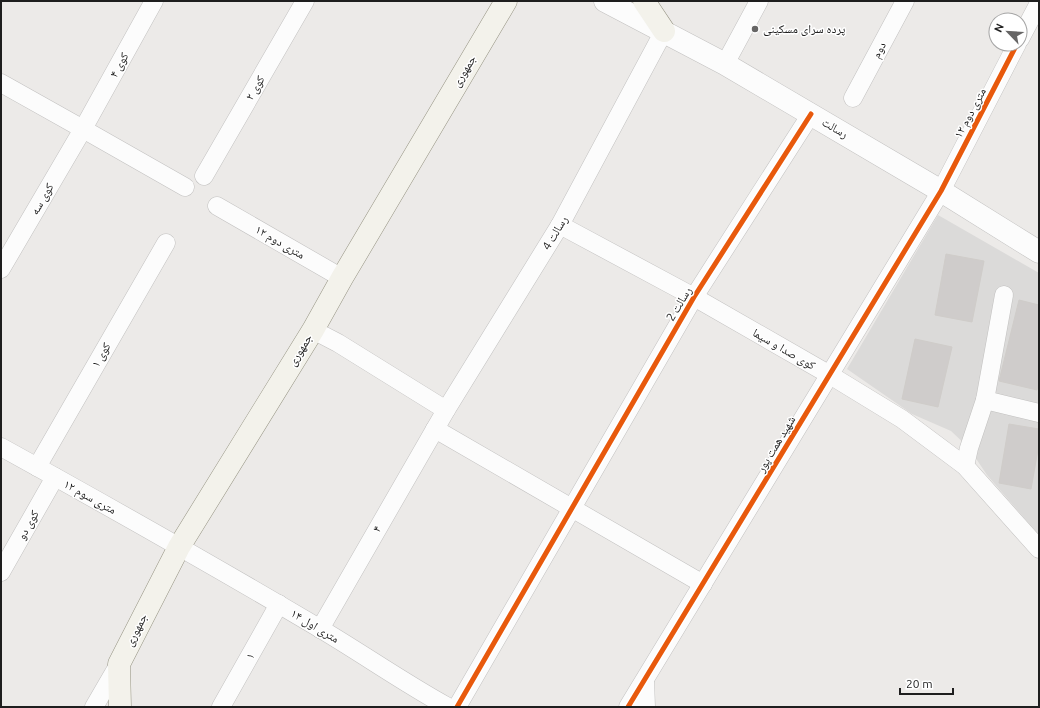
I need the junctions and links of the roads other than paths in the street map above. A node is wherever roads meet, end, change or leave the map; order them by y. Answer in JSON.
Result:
{"nodes":[{"id":1,"x":154,"y":1,"type":"edge"},
{"id":2,"x":305,"y":1,"type":"edge"},
{"id":3,"x":506,"y":1,"type":"edge"},
{"id":4,"x":605,"y":1,"type":"edge"},
{"id":5,"x":644,"y":1,"type":"edge"},
{"id":6,"x":759,"y":1,"type":"edge"},
{"id":7,"x":905,"y":1,"type":"edge"},
{"id":8,"x":1039,"y":2,"type":"edge"},
{"id":9,"x":1028,"y":23,"type":"edge"},
{"id":10,"x":664,"y":31,"type":"junction"},
{"id":11,"x":1013,"y":52,"type":"edge"},
{"id":12,"x":725,"y":64,"type":"junction"},
{"id":13,"x":1,"y":83,"type":"edge"},
{"id":14,"x":853,"y":98,"type":"dead end"},
{"id":15,"x":811,"y":114,"type":"junction"},
{"id":16,"x":83,"y":129,"type":"junction"},
{"id":17,"x":204,"y":176,"type":"dead end"},
{"id":18,"x":185,"y":187,"type":"dead end"},
{"id":19,"x":941,"y":191,"type":"junction"},
{"id":20,"x":217,"y":206,"type":"dead end"},
{"id":21,"x":560,"y":225,"type":"junction"},
{"id":22,"x":166,"y":243,"type":"dead end"},
{"id":23,"x":1039,"y":252,"type":"edge"},
{"id":24,"x":1,"y":269,"type":"edge"},
{"id":25,"x":342,"y":278,"type":"junction"},
{"id":26,"x":1004,"y":295,"type":"dead end"},
{"id":27,"x":694,"y":297,"type":"junction"},
{"id":28,"x":313,"y":330,"type":"junction"},
{"id":29,"x":830,"y":375,"type":"junction"},
{"id":30,"x":985,"y":400,"type":"junction"},
{"id":31,"x":446,"y":410,"type":"junction"},
{"id":32,"x":1039,"y":413,"type":"edge"},
{"id":33,"x":435,"y":429,"type":"junction"},
{"id":34,"x":1,"y":447,"type":"edge"},
{"id":35,"x":965,"y":466,"type":"junction"},
{"id":36,"x":36,"y":467,"type":"junction"},
{"id":37,"x":55,"y":477,"type":"junction"},
{"id":38,"x":572,"y":508,"type":"junction"},
{"id":39,"x":180,"y":547,"type":"junction"},
{"id":40,"x":1039,"y":549,"type":"edge"},
{"id":41,"x":1,"y":572,"type":"edge"},
{"id":42,"x":703,"y":584,"type":"junction"},
{"id":43,"x":278,"y":604,"type":"junction"},
{"id":44,"x":320,"y":629,"type":"junction"},
{"id":45,"x":119,"y":664,"type":"junction"},
{"id":46,"x":645,"y":680,"type":"junction"},
{"id":47,"x":422,"y":701,"type":"edge"},
{"id":48,"x":94,"y":707,"type":"edge"},
{"id":49,"x":120,"y":707,"type":"edge"},
{"id":50,"x":221,"y":707,"type":"edge"},
{"id":51,"x":448,"y":707,"type":"edge"},
{"id":52,"x":457,"y":707,"type":"edge"},
{"id":53,"x":628,"y":707,"type":"edge"},
{"id":54,"x":646,"y":707,"type":"edge"}],
"edges":[{"from":1,"to":16,"type":"street","name":"کوی ۴"},
{"from":2,"to":17,"type":"street","name":"کوی ۲"},
{"from":3,"to":25,"type":"main road","name":"جمهوری"},
{"from":4,"to":10,"type":"street","name":"رسالت"},
{"from":5,"to":10,"type":"main road"},
{"from":6,"to":12,"type":"street"},
{"from":7,"to":14,"type":"street","name":"دوم"},
{"from":8,"to":9,"type":"street"},
{"from":10,"to":12,"type":"street","name":"رسالت"},
{"from":10,"to":21,"type":"street","name":"رسالت 4"},
{"from":11,"to":19,"type":"street","name":"۱۲ متری دوم"},
{"from":12,"to":15,"type":"street","name":"رسالت"},
{"from":13,"to":16,"type":"street"},
{"from":15,"to":19,"type":"street","name":"رسالت"},
{"from":15,"to":27,"type":"street","name":"رسالت 2"},
{"from":16,"to":18,"type":"street"},
{"from":16,"to":24,"type":"street","name":"کوی سه"},
{"from":19,"to":23,"type":"street","name":"رسالت"},
{"from":19,"to":29,"type":"street","name":"شهید همت پور"},
{"from":20,"to":25,"type":"street","name":"۱۲ متری دوم"},
{"from":21,"to":27,"type":"street","name":"کوی صدا و سیما"},
{"from":21,"to":31,"type":"street","name":"رسالت 4"},
{"from":22,"to":36,"type":"street","name":"کوی ۱"},
{"from":25,"to":28,"type":"main road","name":"جمهوری"},
{"from":26,"to":30,"type":"street"},
{"from":27,"to":29,"type":"street","name":"کوی صدا و سیما"},
{"from":27,"to":38,"type":"street","name":"رسالت 2"},
{"from":28,"to":31,"type":"street"},
{"from":28,"to":39,"type":"main road","name":"جمهوری"},
{"from":29,"to":35,"type":"street","name":"کوی صدا و سیما"},
{"from":29,"to":42,"type":"street","name":"شهید همت پور"},
{"from":30,"to":32,"type":"street"},
{"from":30,"to":35,"type":"street"},
{"from":31,"to":33,"type":"street","name":"رسالت 4"},
{"from":33,"to":38,"type":"street"},
{"from":33,"to":44,"type":"street","name":"۴"},
{"from":34,"to":36,"type":"street","name":"۱۲ متری سوم"},
{"from":35,"to":40,"type":"street","name":"کوی صدا و سیما"},
{"from":36,"to":37,"type":"street","name":"۱۲ متری سوم"},
{"from":37,"to":39,"type":"street","name":"۱۲ متری سوم"},
{"from":37,"to":41,"type":"street","name":"کوی دو"},
{"from":38,"to":42,"type":"street"},
{"from":38,"to":52,"type":"street","name":"رسالت 2"},
{"from":39,"to":43,"type":"street","name":"۱۴ متری اول"},
{"from":39,"to":45,"type":"main road","name":"جمهوری"},
{"from":42,"to":46,"type":"street","name":"شهید همت پور"},
{"from":43,"to":44,"type":"street","name":"۱۴ متری اول"},
{"from":43,"to":50,"type":"street","name":"۱"},
{"from":44,"to":47,"type":"street","name":"۱۴ متری اول"},
{"from":45,"to":48,"type":"street"},
{"from":45,"to":49,"type":"main road","name":"جمهوری"},
{"from":46,"to":53,"type":"street","name":"شهید همت پور"},
{"from":46,"to":54,"type":"street"},
{"from":47,"to":51,"type":"street","name":"۱۴ متری اول"}]}
